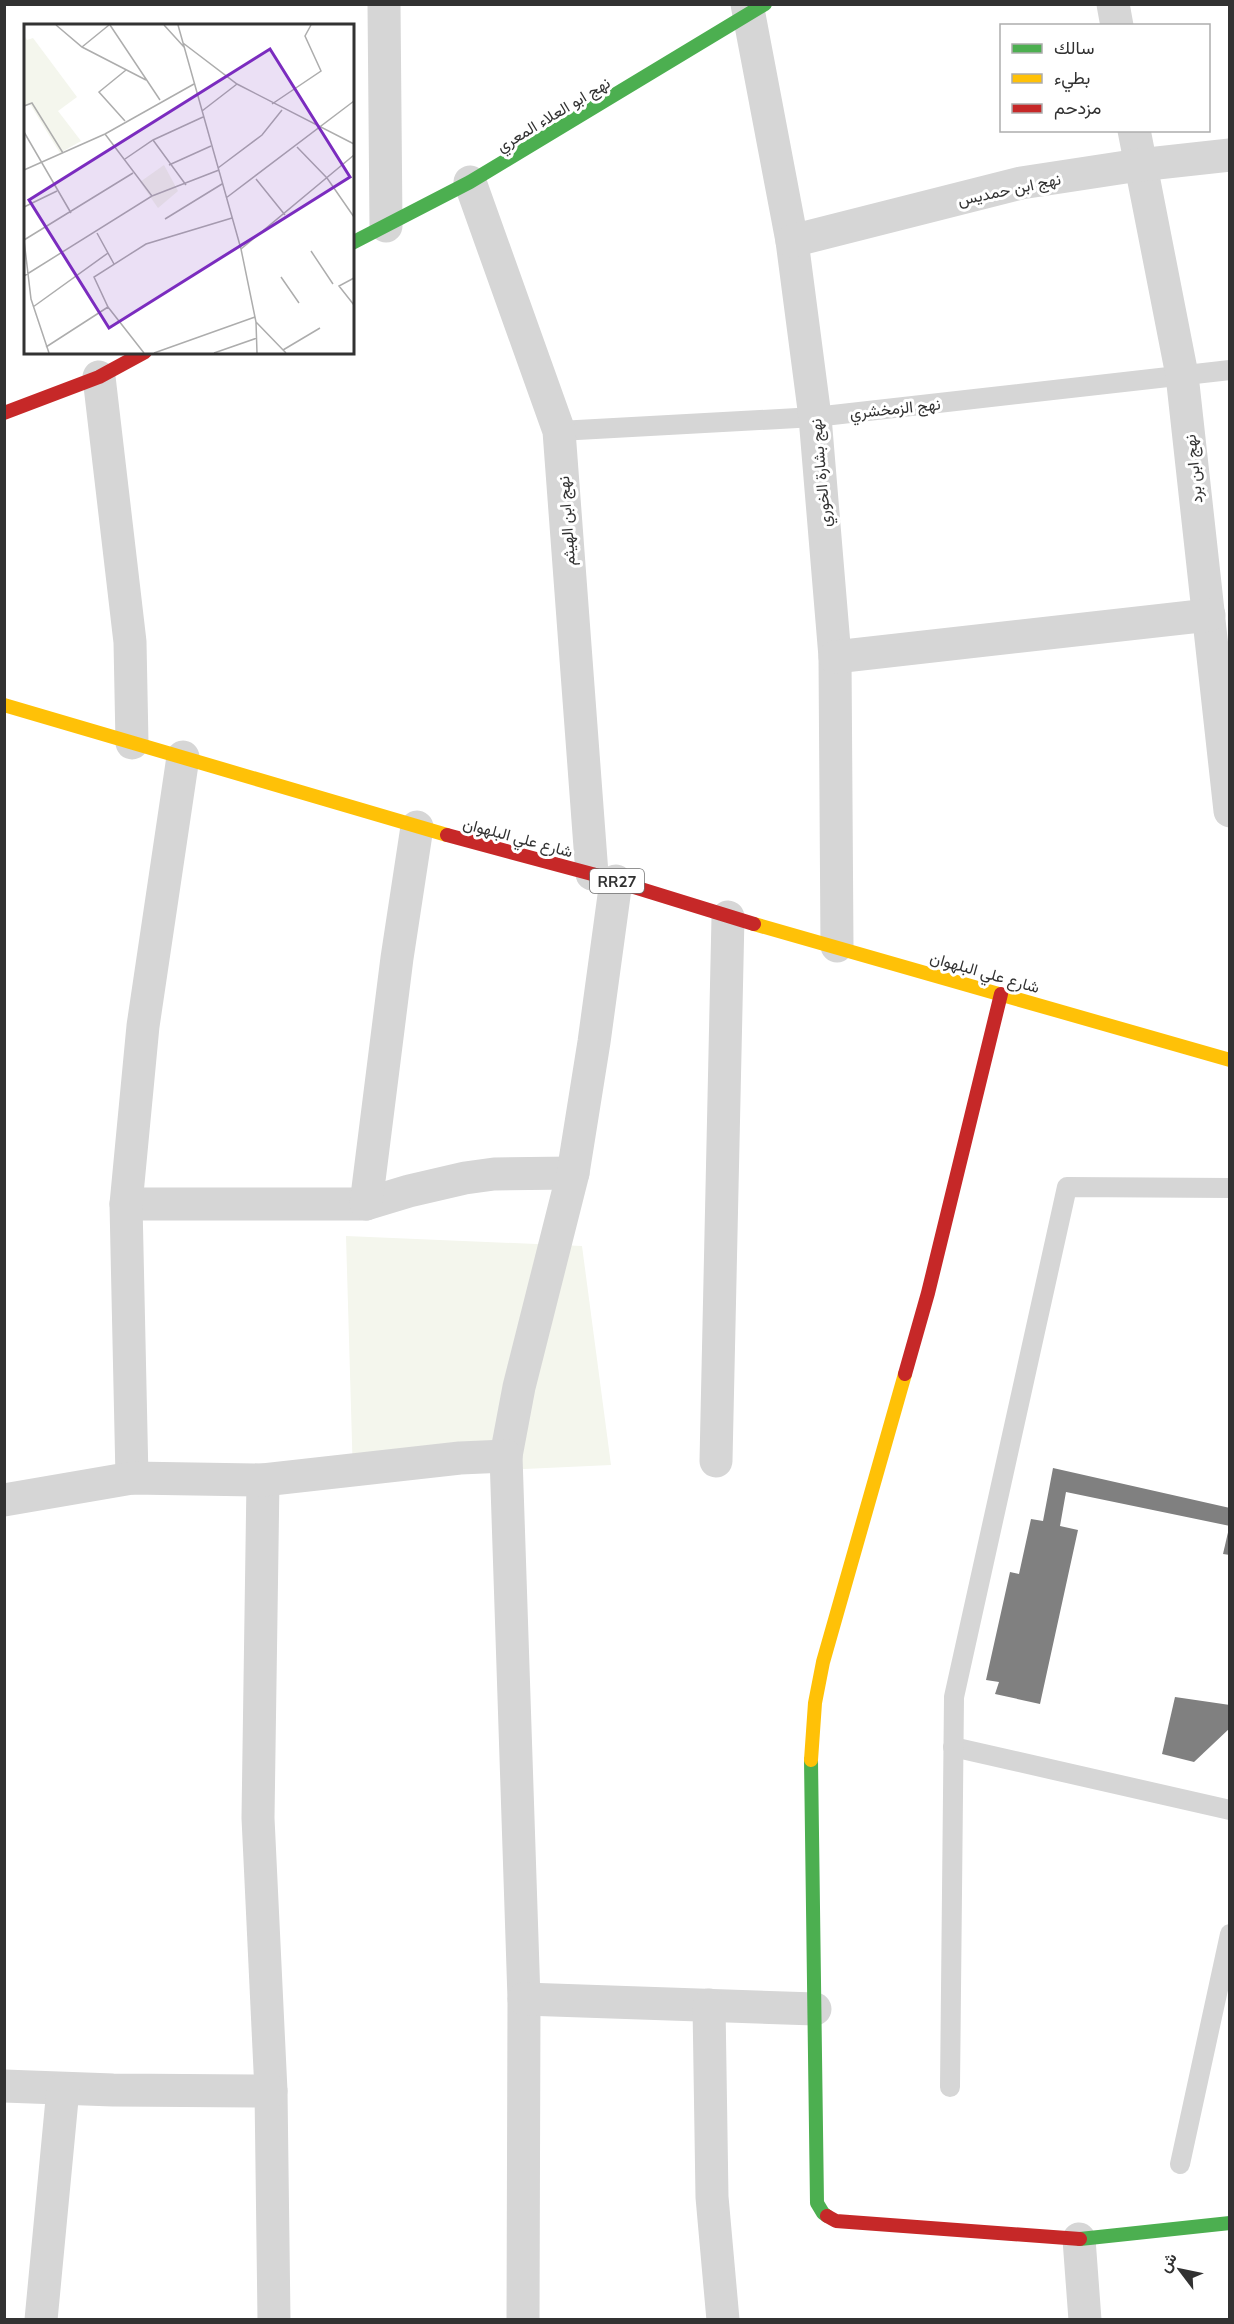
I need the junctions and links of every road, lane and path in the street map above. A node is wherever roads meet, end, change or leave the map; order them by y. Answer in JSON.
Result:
{"nodes":[{"id":1,"x":384,"y":4,"type":"edge"},
{"id":2,"x":1113,"y":4,"type":"edge"},
{"id":3,"x":753,"y":8,"type":"edge"},
{"id":4,"x":1117,"y":24,"type":"edge"},
{"id":5,"x":1134,"y":132,"type":"edge"},
{"id":6,"x":1230,"y":155,"type":"edge"},
{"id":7,"x":1139,"y":165,"type":"junction"},
{"id":8,"x":470,"y":182,"type":"junction"},
{"id":9,"x":386,"y":226,"type":"junction"},
{"id":10,"x":792,"y":241,"type":"junction"},
{"id":11,"x":354,"y":242,"type":"edge"},
{"id":12,"x":141,"y":354,"type":"edge"},
{"id":13,"x":1230,"y":370,"type":"edge"},
{"id":14,"x":1182,"y":375,"type":"junction"},
{"id":15,"x":99,"y":377,"type":"junction"},
{"id":16,"x":4,"y":413,"type":"edge"},
{"id":17,"x":815,"y":417,"type":"junction"},
{"id":18,"x":560,"y":431,"type":"junction"},
{"id":19,"x":1209,"y":615,"type":"junction"},
{"id":20,"x":835,"y":657,"type":"junction"},
{"id":21,"x":4,"y":705,"type":"edge"},
{"id":22,"x":132,"y":743,"type":"junction"},
{"id":23,"x":183,"y":757,"type":"junction"},
{"id":24,"x":1230,"y":811,"type":"edge"},
{"id":25,"x":417,"y":827,"type":"junction"},
{"id":26,"x":604,"y":877,"type":"junction"},
{"id":27,"x":728,"y":917,"type":"junction"},
{"id":28,"x":837,"y":946,"type":"junction"},
{"id":29,"x":1001,"y":994,"type":"junction"},
{"id":30,"x":1230,"y":1060,"type":"edge"},
{"id":31,"x":573,"y":1173,"type":"junction"},
{"id":32,"x":1230,"y":1188,"type":"edge"},
{"id":33,"x":126,"y":1204,"type":"junction"},
{"id":34,"x":366,"y":1204,"type":"junction"},
{"id":35,"x":506,"y":1456,"type":"junction"},
{"id":36,"x":716,"y":1461,"type":"dead end"},
{"id":37,"x":132,"y":1478,"type":"junction"},
{"id":38,"x":263,"y":1480,"type":"junction"},
{"id":39,"x":4,"y":1500,"type":"edge"},
{"id":40,"x":953,"y":1747,"type":"junction"},
{"id":41,"x":1230,"y":1810,"type":"edge"},
{"id":42,"x":1230,"y":1935,"type":"edge"},
{"id":43,"x":524,"y":1999,"type":"junction"},
{"id":44,"x":709,"y":2005,"type":"junction"},
{"id":45,"x":815,"y":2009,"type":"junction"},
{"id":46,"x":4,"y":2086,"type":"edge"},
{"id":47,"x":950,"y":2086,"type":"dead end"},
{"id":48,"x":63,"y":2089,"type":"junction"},
{"id":49,"x":271,"y":2091,"type":"junction"},
{"id":50,"x":1180,"y":2164,"type":"dead end"},
{"id":51,"x":1230,"y":2223,"type":"edge"},
{"id":52,"x":1079,"y":2239,"type":"junction"},
{"id":53,"x":41,"y":2319,"type":"edge"},
{"id":54,"x":273,"y":2319,"type":"edge"},
{"id":55,"x":523,"y":2319,"type":"edge"},
{"id":56,"x":723,"y":2319,"type":"edge"},
{"id":57,"x":1085,"y":2319,"type":"edge"}],
"edges":[{"from":1,"to":9,"type":"street"},
{"from":2,"to":4,"type":"street"},
{"from":3,"to":8,"type":"street","name":"نهج ابو العلاء المعري"},
{"from":3,"to":10,"type":"street","name":"نهج بشارة الخوري"},
{"from":5,"to":7,"type":"street","name":"نهج ابن برد"},
{"from":6,"to":7,"type":"street","name":"نهج ابن حمديس"},
{"from":7,"to":10,"type":"street","name":"نهج ابن حمديس"},
{"from":7,"to":14,"type":"street","name":"نهج ابن برد"},
{"from":8,"to":9,"type":"street","name":"نهج ابو العلاء المعري"},
{"from":8,"to":18,"type":"street","name":"نهج ابن الهيثم"},
{"from":9,"to":11,"type":"street","name":"نهج ابو العلاء المعري"},
{"from":10,"to":17,"type":"street","name":"نهج بشارة الخوري"},
{"from":12,"to":15,"type":"street"},
{"from":13,"to":14,"type":"lane","name":"نهج الزمخشري"},
{"from":14,"to":17,"type":"lane","name":"نهج الزمخشري"},
{"from":14,"to":19,"type":"street","name":"نهج ابن برد"},
{"from":15,"to":16,"type":"street"},
{"from":15,"to":22,"type":"street"},
{"from":17,"to":18,"type":"lane","name":"نهج الزمخشري"},
{"from":17,"to":20,"type":"street","name":"نهج بشارة الخوري"},
{"from":18,"to":26,"type":"street","name":"نهج ابن الهيثم"},
{"from":19,"to":20,"type":"street"},
{"from":19,"to":24,"type":"street","name":"نهج ابن برد"},
{"from":20,"to":28,"type":"street","name":"نهج بشارة الخوري"},
{"from":21,"to":22,"type":"street","name":"شارع علي البلهوان","number":"RR27"},
{"from":22,"to":23,"type":"street","name":"شارع علي البلهوان","number":"RR27"},
{"from":23,"to":25,"type":"street","name":"شارع علي البلهوان","number":"RR27"},
{"from":23,"to":33,"type":"street"},
{"from":25,"to":26,"type":"street","name":"شارع علي البلهوان","number":"RR27"},
{"from":25,"to":34,"type":"street"},
{"from":26,"to":27,"type":"street","name":"شارع علي البلهوان","number":"RR27"},
{"from":26,"to":31,"type":"street","name":"نهج ابن الهيثم"},
{"from":27,"to":28,"type":"street","name":"شارع علي البلهوان","number":"RR27"},
{"from":27,"to":36,"type":"street"},
{"from":28,"to":29,"type":"street","name":"شارع علي البلهوان","number":"RR27"},
{"from":29,"to":30,"type":"street","name":"شارع علي البلهوان","number":"RR27"},
{"from":29,"to":45,"type":"street"},
{"from":31,"to":34,"type":"street"},
{"from":31,"to":35,"type":"street","name":"نهج ابن الهيثم"},
{"from":32,"to":40,"type":"lane"},
{"from":33,"to":34,"type":"street"},
{"from":33,"to":37,"type":"street"},
{"from":35,"to":38,"type":"street"},
{"from":35,"to":43,"type":"street","name":"نهج ابن الهيثم"},
{"from":37,"to":38,"type":"street"},
{"from":37,"to":39,"type":"street"},
{"from":38,"to":49,"type":"street"},
{"from":40,"to":41,"type":"lane"},
{"from":40,"to":47,"type":"lane"},
{"from":42,"to":50,"type":"lane"},
{"from":43,"to":44,"type":"street"},
{"from":43,"to":55,"type":"street","name":"نهج ابن الهيثم"},
{"from":44,"to":45,"type":"street"},
{"from":44,"to":56,"type":"street"},
{"from":45,"to":52,"type":"street"},
{"from":46,"to":48,"type":"street"},
{"from":48,"to":49,"type":"street"},
{"from":48,"to":53,"type":"street"},
{"from":49,"to":54,"type":"street"},
{"from":51,"to":52,"type":"street"},
{"from":52,"to":57,"type":"street"}]}
